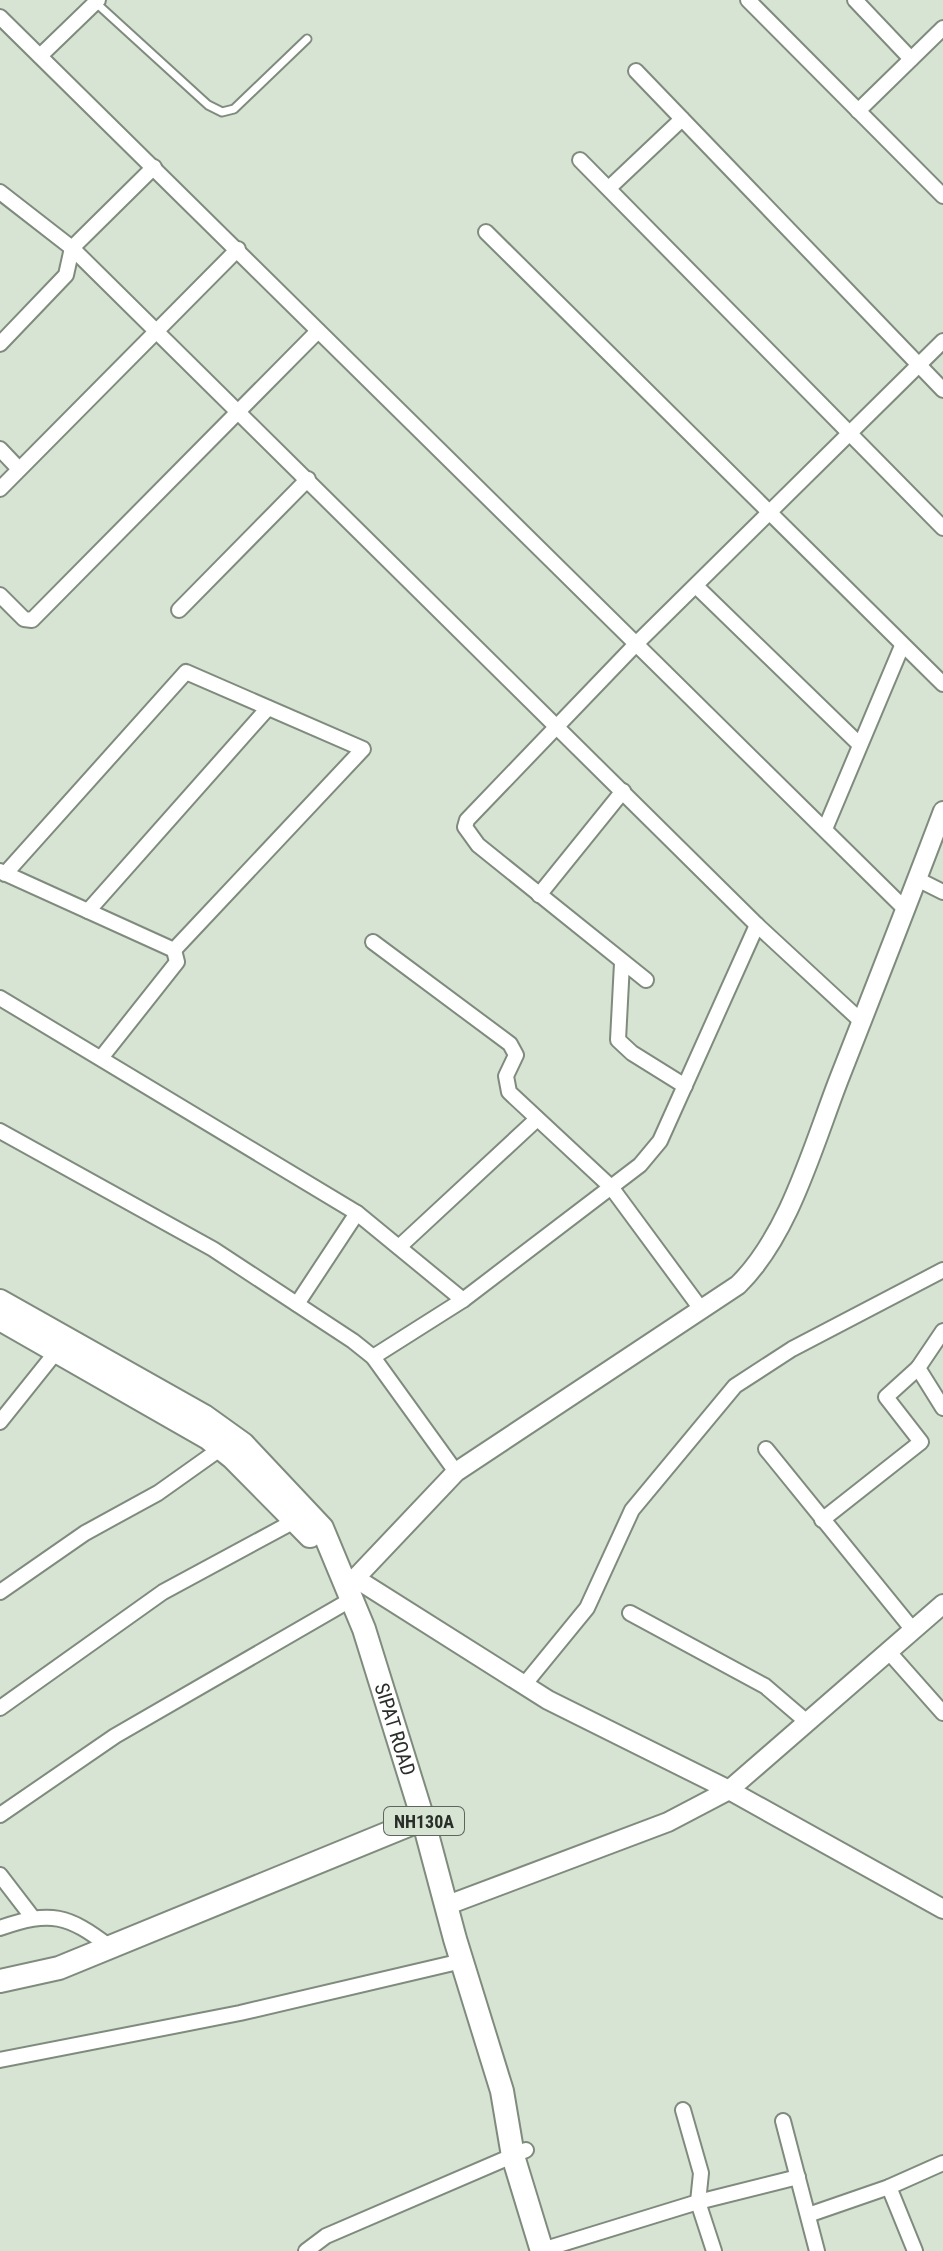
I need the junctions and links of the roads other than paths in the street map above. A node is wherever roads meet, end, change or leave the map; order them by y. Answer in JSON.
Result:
{"nodes":[{"id":1,"x":748,"y":0,"type":"edge"},
{"id":2,"x":96,"y":1,"type":"edge"},
{"id":3,"x":863,"y":3,"type":"edge"},
{"id":4,"x":0,"y":17,"type":"edge"},
{"id":5,"x":943,"y":28,"type":"edge"},
{"id":6,"x":307,"y":39,"type":"dead end"},
{"id":7,"x":40,"y":56,"type":"junction"},
{"id":8,"x":911,"y":59,"type":"junction"},
{"id":9,"x":636,"y":71,"type":"dead end"},
{"id":10,"x":858,"y":111,"type":"junction"},
{"id":11,"x":682,"y":119,"type":"junction"},
{"id":12,"x":580,"y":160,"type":"dead end"},
{"id":13,"x":154,"y":167,"type":"junction"},
{"id":14,"x":609,"y":188,"type":"junction"},
{"id":15,"x":0,"y":192,"type":"edge"},
{"id":16,"x":943,"y":196,"type":"edge"},
{"id":17,"x":486,"y":232,"type":"dead end"},
{"id":18,"x":72,"y":248,"type":"junction"},
{"id":19,"x":238,"y":249,"type":"junction"},
{"id":20,"x":155,"y":328,"type":"junction"},
{"id":21,"x":318,"y":331,"type":"junction"},
{"id":22,"x":943,"y":341,"type":"edge"},
{"id":23,"x":0,"y":344,"type":"edge"},
{"id":24,"x":919,"y":365,"type":"junction"},
{"id":25,"x":943,"y":390,"type":"edge"},
{"id":26,"x":239,"y":411,"type":"junction"},
{"id":27,"x":848,"y":436,"type":"junction"},
{"id":28,"x":0,"y":449,"type":"edge"},
{"id":29,"x":19,"y":469,"type":"junction"},
{"id":30,"x":308,"y":479,"type":"junction"},
{"id":31,"x":0,"y":489,"type":"edge"},
{"id":32,"x":772,"y":512,"type":"junction"},
{"id":33,"x":943,"y":528,"type":"edge"},
{"id":34,"x":696,"y":586,"type":"junction"},
{"id":35,"x":0,"y":595,"type":"edge"},
{"id":36,"x":179,"y":610,"type":"dead end"},
{"id":37,"x":637,"y":643,"type":"junction"},
{"id":38,"x":902,"y":646,"type":"junction"},
{"id":39,"x":943,"y":684,"type":"edge"},
{"id":40,"x":268,"y":708,"type":"junction"},
{"id":41,"x":557,"y":725,"type":"junction"},
{"id":42,"x":859,"y":744,"type":"junction"},
{"id":43,"x":623,"y":791,"type":"junction"},
{"id":44,"x":943,"y":811,"type":"edge"},
{"id":45,"x":825,"y":829,"type":"junction"},
{"id":46,"x":3,"y":872,"type":"edge"},
{"id":47,"x":917,"y":879,"type":"junction"},
{"id":48,"x":943,"y":892,"type":"edge"},
{"id":49,"x":539,"y":895,"type":"junction"},
{"id":50,"x":905,"y":909,"type":"junction"},
{"id":51,"x":88,"y":911,"type":"junction"},
{"id":52,"x":757,"y":925,"type":"junction"},
{"id":53,"x":373,"y":942,"type":"dead end"},
{"id":54,"x":174,"y":950,"type":"junction"},
{"id":55,"x":622,"y":963,"type":"junction"},
{"id":56,"x":646,"y":980,"type":"dead end"},
{"id":57,"x":0,"y":999,"type":"edge"},
{"id":58,"x":862,"y":1022,"type":"junction"},
{"id":59,"x":101,"y":1058,"type":"junction"},
{"id":60,"x":685,"y":1086,"type":"junction"},
{"id":61,"x":537,"y":1119,"type":"junction"},
{"id":62,"x":0,"y":1131,"type":"edge"},
{"id":63,"x":611,"y":1187,"type":"junction"},
{"id":64,"x":357,"y":1213,"type":"junction"},
{"id":65,"x":399,"y":1247,"type":"junction"},
{"id":66,"x":942,"y":1273,"type":"edge"},
{"id":67,"x":463,"y":1300,"type":"junction"},
{"id":68,"x":0,"y":1301,"type":"edge"},
{"id":69,"x":297,"y":1304,"type":"junction"},
{"id":70,"x":701,"y":1309,"type":"junction"},
{"id":71,"x":0,"y":1319,"type":"edge"},
{"id":72,"x":943,"y":1331,"type":"edge"},
{"id":73,"x":56,"y":1352,"type":"junction"},
{"id":74,"x":373,"y":1357,"type":"junction"},
{"id":75,"x":918,"y":1368,"type":"junction"},
{"id":76,"x":943,"y":1408,"type":"edge"},
{"id":77,"x":0,"y":1422,"type":"edge"},
{"id":78,"x":228,"y":1443,"type":"junction"},
{"id":79,"x":766,"y":1449,"type":"dead end"},
{"id":80,"x":456,"y":1472,"type":"junction"},
{"id":81,"x":302,"y":1517,"type":"junction"},
{"id":82,"x":822,"y":1520,"type":"junction"},
{"id":83,"x":351,"y":1588,"type":"junction"},
{"id":84,"x":0,"y":1592,"type":"edge"},
{"id":85,"x":630,"y":1613,"type":"dead end"},
{"id":86,"x":939,"y":1614,"type":"edge"},
{"id":87,"x":913,"y":1630,"type":"junction"},
{"id":88,"x":888,"y":1651,"type":"junction"},
{"id":89,"x":524,"y":1685,"type":"junction"},
{"id":90,"x":0,"y":1708,"type":"edge"},
{"id":91,"x":943,"y":1713,"type":"edge"},
{"id":92,"x":807,"y":1722,"type":"junction"},
{"id":93,"x":729,"y":1790,"type":"junction"},
{"id":94,"x":0,"y":1815,"type":"edge"},
{"id":95,"x":423,"y":1819,"type":"junction"},
{"id":96,"x":0,"y":1875,"type":"edge"},
{"id":97,"x":445,"y":1906,"type":"junction"},
{"id":98,"x":943,"y":1909,"type":"edge"},
{"id":99,"x":33,"y":1918,"type":"junction"},
{"id":100,"x":0,"y":1928,"type":"edge"},
{"id":101,"x":110,"y":1947,"type":"junction"},
{"id":102,"x":462,"y":1961,"type":"junction"},
{"id":103,"x":0,"y":1981,"type":"edge"},
{"id":104,"x":0,"y":2060,"type":"edge"},
{"id":105,"x":683,"y":2110,"type":"dead end"},
{"id":106,"x":783,"y":2121,"type":"dead end"},
{"id":107,"x":520,"y":2153,"type":"junction"},
{"id":108,"x":943,"y":2163,"type":"edge"},
{"id":109,"x":798,"y":2177,"type":"junction"},
{"id":110,"x":889,"y":2187,"type":"junction"},
{"id":111,"x":698,"y":2202,"type":"junction"},
{"id":112,"x":808,"y":2215,"type":"junction"},
{"id":113,"x":549,"y":2250,"type":"edge"},
{"id":114,"x":306,"y":2251,"type":"edge"},
{"id":115,"x":714,"y":2251,"type":"edge"},
{"id":116,"x":817,"y":2251,"type":"edge"},
{"id":117,"x":915,"y":2251,"type":"edge"}],
"edges":[{"from":1,"to":10,"type":"street"},
{"from":2,"to":6,"type":"lane"},
{"from":2,"to":7,"type":"street"},
{"from":3,"to":8,"type":"street"},
{"from":4,"to":7,"type":"street"},
{"from":5,"to":8,"type":"street"},
{"from":7,"to":13,"type":"street"},
{"from":8,"to":10,"type":"street"},
{"from":9,"to":11,"type":"street"},
{"from":10,"to":16,"type":"street"},
{"from":11,"to":14,"type":"street"},
{"from":11,"to":24,"type":"street"},
{"from":12,"to":14,"type":"street"},
{"from":13,"to":18,"type":"street"},
{"from":13,"to":19,"type":"street"},
{"from":14,"to":27,"type":"street"},
{"from":15,"to":18,"type":"street"},
{"from":17,"to":32,"type":"street"},
{"from":18,"to":20,"type":"street"},
{"from":18,"to":23,"type":"street"},
{"from":19,"to":20,"type":"street"},
{"from":19,"to":21,"type":"street"},
{"from":20,"to":26,"type":"street"},
{"from":20,"to":29,"type":"street"},
{"from":21,"to":26,"type":"street"},
{"from":21,"to":37,"type":"street"},
{"from":22,"to":24,"type":"street"},
{"from":24,"to":25,"type":"street"},
{"from":24,"to":27,"type":"street"},
{"from":26,"to":30,"type":"street"},
{"from":26,"to":35,"type":"street"},
{"from":27,"to":32,"type":"street"},
{"from":27,"to":33,"type":"street"},
{"from":28,"to":29,"type":"street"},
{"from":29,"to":31,"type":"street"},
{"from":30,"to":36,"type":"street"},
{"from":30,"to":41,"type":"street"},
{"from":32,"to":34,"type":"street"},
{"from":32,"to":38,"type":"street"},
{"from":34,"to":37,"type":"street"},
{"from":34,"to":42,"type":"street"},
{"from":37,"to":41,"type":"street"},
{"from":37,"to":45,"type":"street"},
{"from":38,"to":39,"type":"street"},
{"from":38,"to":42,"type":"street"},
{"from":40,"to":46,"type":"street"},
{"from":40,"to":51,"type":"street"},
{"from":40,"to":54,"type":"street"},
{"from":41,"to":43,"type":"street"},
{"from":41,"to":49,"type":"street"},
{"from":42,"to":45,"type":"street"},
{"from":43,"to":49,"type":"street"},
{"from":43,"to":52,"type":"street"},
{"from":44,"to":47,"type":"street"},
{"from":45,"to":50,"type":"street"},
{"from":46,"to":51,"type":"street"},
{"from":47,"to":48,"type":"street"},
{"from":47,"to":50,"type":"street"},
{"from":49,"to":55,"type":"street"},
{"from":50,"to":58,"type":"street"},
{"from":51,"to":54,"type":"street"},
{"from":52,"to":58,"type":"street"},
{"from":52,"to":60,"type":"street"},
{"from":53,"to":61,"type":"street"},
{"from":54,"to":59,"type":"street"},
{"from":55,"to":56,"type":"street"},
{"from":55,"to":60,"type":"street"},
{"from":57,"to":59,"type":"street"},
{"from":58,"to":70,"type":"street"},
{"from":59,"to":64,"type":"street"},
{"from":60,"to":63,"type":"street"},
{"from":61,"to":63,"type":"street"},
{"from":61,"to":65,"type":"street"},
{"from":62,"to":69,"type":"street"},
{"from":63,"to":67,"type":"street"},
{"from":63,"to":70,"type":"street"},
{"from":64,"to":65,"type":"street"},
{"from":64,"to":69,"type":"street"},
{"from":65,"to":67,"type":"street"},
{"from":66,"to":89,"type":"street"},
{"from":67,"to":74,"type":"street"},
{"from":68,"to":78,"type":"main road","name":"SIPAT ROAD","number":"NH130A"},
{"from":69,"to":74,"type":"street"},
{"from":70,"to":80,"type":"street"},
{"from":71,"to":73,"type":"main road","name":"SIPAT ROAD","number":"NH130A"},
{"from":72,"to":75,"type":"street"},
{"from":73,"to":77,"type":"street"},
{"from":73,"to":78,"type":"main road","name":"SIPAT ROAD","number":"NH130A"},
{"from":74,"to":80,"type":"street"},
{"from":75,"to":76,"type":"street"},
{"from":75,"to":82,"type":"street"},
{"from":78,"to":81,"type":"main road","name":"SIPAT ROAD","number":"NH130A"},
{"from":78,"to":84,"type":"street"},
{"from":79,"to":82,"type":"street"},
{"from":80,"to":83,"type":"street"},
{"from":81,"to":83,"type":"main road","name":"SIPAT ROAD","number":"NH130A"},
{"from":81,"to":90,"type":"street"},
{"from":82,"to":87,"type":"street"},
{"from":83,"to":89,"type":"street"},
{"from":83,"to":94,"type":"street"},
{"from":83,"to":95,"type":"main road","name":"SIPAT ROAD","number":"NH130A"},
{"from":85,"to":92,"type":"street"},
{"from":86,"to":87,"type":"street"},
{"from":87,"to":88,"type":"street"},
{"from":88,"to":91,"type":"street"},
{"from":88,"to":92,"type":"street"},
{"from":89,"to":93,"type":"street"},
{"from":92,"to":93,"type":"street"},
{"from":93,"to":97,"type":"street"},
{"from":93,"to":98,"type":"street"},
{"from":95,"to":97,"type":"main road","name":"SIPAT ROAD","number":"NH130A"},
{"from":95,"to":101,"type":"main road"},
{"from":96,"to":99,"type":"street"},
{"from":97,"to":102,"type":"main road","name":"SIPAT ROAD","number":"NH130A"},
{"from":99,"to":100,"type":"street"},
{"from":99,"to":101,"type":"street"},
{"from":101,"to":103,"type":"main road"},
{"from":102,"to":104,"type":"street"},
{"from":102,"to":107,"type":"main road","name":"SIPAT ROAD","number":"NH130A"},
{"from":105,"to":111,"type":"street"},
{"from":106,"to":109,"type":"street"},
{"from":107,"to":113,"type":"main road","name":"SIPAT ROAD","number":"NH130A"},
{"from":107,"to":114,"type":"street"},
{"from":108,"to":110,"type":"street"},
{"from":109,"to":111,"type":"street"},
{"from":109,"to":112,"type":"street"},
{"from":110,"to":112,"type":"street"},
{"from":110,"to":117,"type":"street"},
{"from":111,"to":113,"type":"street"},
{"from":111,"to":115,"type":"street"},
{"from":112,"to":116,"type":"street"}]}
